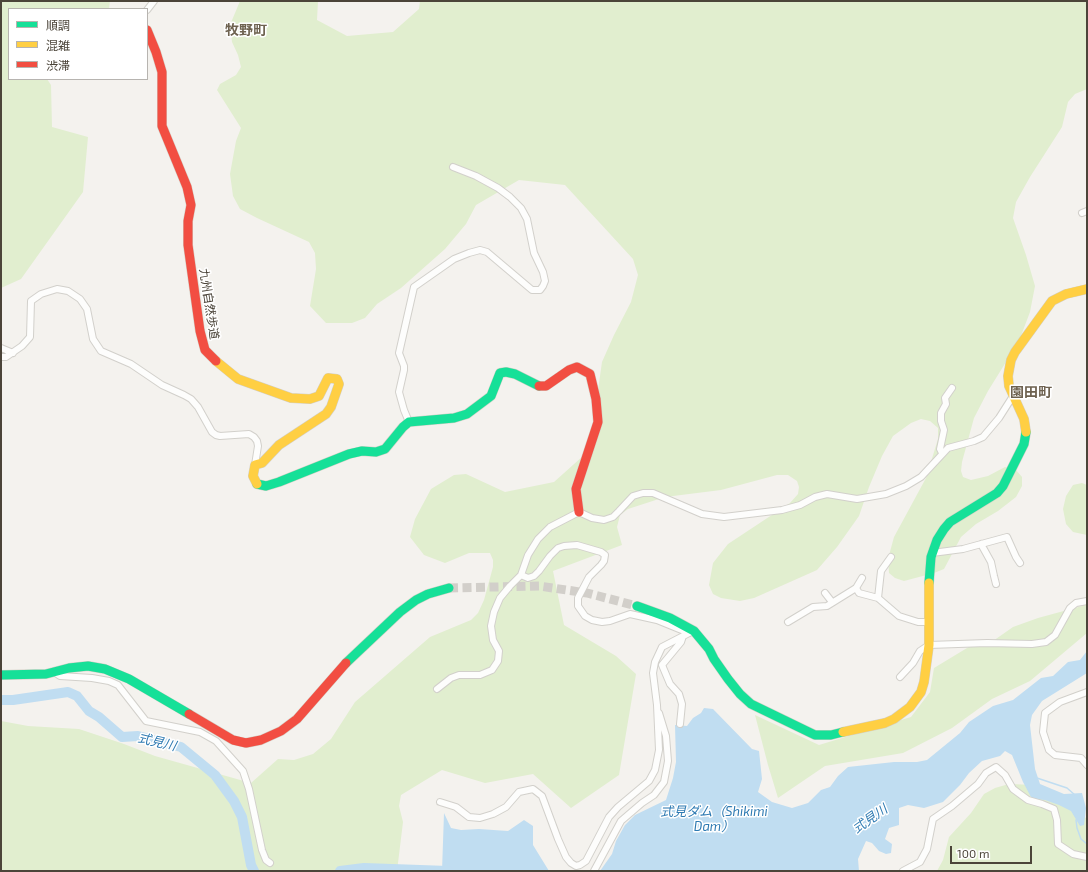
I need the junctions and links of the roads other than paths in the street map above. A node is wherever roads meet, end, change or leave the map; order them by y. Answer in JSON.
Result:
{"nodes":[{"id":1,"x":148,"y":32,"type":"edge"},
{"id":2,"x":453,"y":167,"type":"dead end"},
{"id":3,"x":1087,"y":289,"type":"edge"},
{"id":4,"x":1,"y":348,"type":"edge"},
{"id":5,"x":12,"y":352,"type":"junction"},
{"id":6,"x":1,"y":357,"type":"edge"},
{"id":7,"x":952,"y":388,"type":"dead end"},
{"id":8,"x":1013,"y":396,"type":"junction"},
{"id":9,"x":410,"y":422,"type":"junction"},
{"id":10,"x":942,"y":453,"type":"junction"},
{"id":11,"x":255,"y":465,"type":"junction"},
{"id":12,"x":579,"y":512,"type":"junction"},
{"id":13,"x":981,"y":544,"type":"junction"},
{"id":14,"x":932,"y":553,"type":"junction"},
{"id":15,"x":891,"y":557,"type":"dead end"},
{"id":16,"x":1020,"y":563,"type":"dead end"},
{"id":17,"x":521,"y":575,"type":"junction"},
{"id":18,"x":862,"y":578,"type":"dead end"},
{"id":19,"x":996,"y":584,"type":"dead end"},
{"id":20,"x":448,"y":588,"type":"tunnel mouth"},
{"id":21,"x":856,"y":588,"type":"junction"},
{"id":22,"x":825,"y":593,"type":"dead end"},
{"id":23,"x":878,"y":598,"type":"junction"},
{"id":24,"x":1087,"y":601,"type":"edge"},
{"id":25,"x":832,"y":602,"type":"junction"},
{"id":26,"x":637,"y":606,"type":"tunnel mouth"},
{"id":27,"x":788,"y":622,"type":"dead end"},
{"id":28,"x":929,"y":622,"type":"junction"},
{"id":29,"x":692,"y":632,"type":"junction"},
{"id":30,"x":683,"y":636,"type":"junction"},
{"id":31,"x":929,"y":645,"type":"junction"},
{"id":32,"x":54,"y":672,"type":"junction"},
{"id":33,"x":1,"y":675,"type":"edge"},
{"id":34,"x":900,"y":677,"type":"dead end"},
{"id":35,"x":437,"y":689,"type":"dead end"},
{"id":36,"x":1087,"y":692,"type":"edge"},
{"id":37,"x":657,"y":709,"type":"junction"},
{"id":38,"x":680,"y":724,"type":"dead end"},
{"id":39,"x":1087,"y":765,"type":"edge"},
{"id":40,"x":440,"y":802,"type":"dead end"},
{"id":41,"x":1087,"y":857,"type":"edge"},
{"id":42,"x":270,"y":863,"type":"dead end"},
{"id":43,"x":594,"y":871,"type":"edge"},
{"id":44,"x":903,"y":871,"type":"edge"}],
"edges":[{"from":1,"to":11,"type":"street","name":"九州自然歩道"},
{"from":2,"to":9,"type":"street"},
{"from":3,"to":8,"type":"street"},
{"from":4,"to":5,"type":"street"},
{"from":5,"to":6,"type":"street"},
{"from":5,"to":11,"type":"street"},
{"from":7,"to":10,"type":"street"},
{"from":8,"to":10,"type":"street"},
{"from":8,"to":14,"type":"street"},
{"from":9,"to":11,"type":"street"},
{"from":9,"to":12,"type":"street"},
{"from":10,"to":12,"type":"street"},
{"from":12,"to":17,"type":"street"},
{"from":13,"to":14,"type":"street"},
{"from":13,"to":16,"type":"street"},
{"from":13,"to":19,"type":"street"},
{"from":14,"to":28,"type":"street"},
{"from":15,"to":23,"type":"street"},
{"from":17,"to":29,"type":"street"},
{"from":17,"to":35,"type":"street"},
{"from":18,"to":21,"type":"street"},
{"from":20,"to":32,"type":"street"},
{"from":21,"to":23,"type":"street"},
{"from":21,"to":25,"type":"street"},
{"from":22,"to":25,"type":"street"},
{"from":23,"to":28,"type":"street"},
{"from":24,"to":31,"type":"street"},
{"from":25,"to":27,"type":"street"},
{"from":26,"to":29,"type":"street"},
{"from":28,"to":31,"type":"street"},
{"from":29,"to":30,"type":"street"},
{"from":29,"to":31,"type":"street"},
{"from":30,"to":37,"type":"street"},
{"from":30,"to":38,"type":"street"},
{"from":31,"to":34,"type":"street"},
{"from":32,"to":33,"type":"street"},
{"from":32,"to":42,"type":"street"},
{"from":36,"to":39,"type":"street"},
{"from":37,"to":40,"type":"street"},
{"from":37,"to":43,"type":"street"},
{"from":41,"to":44,"type":"street"}]}
